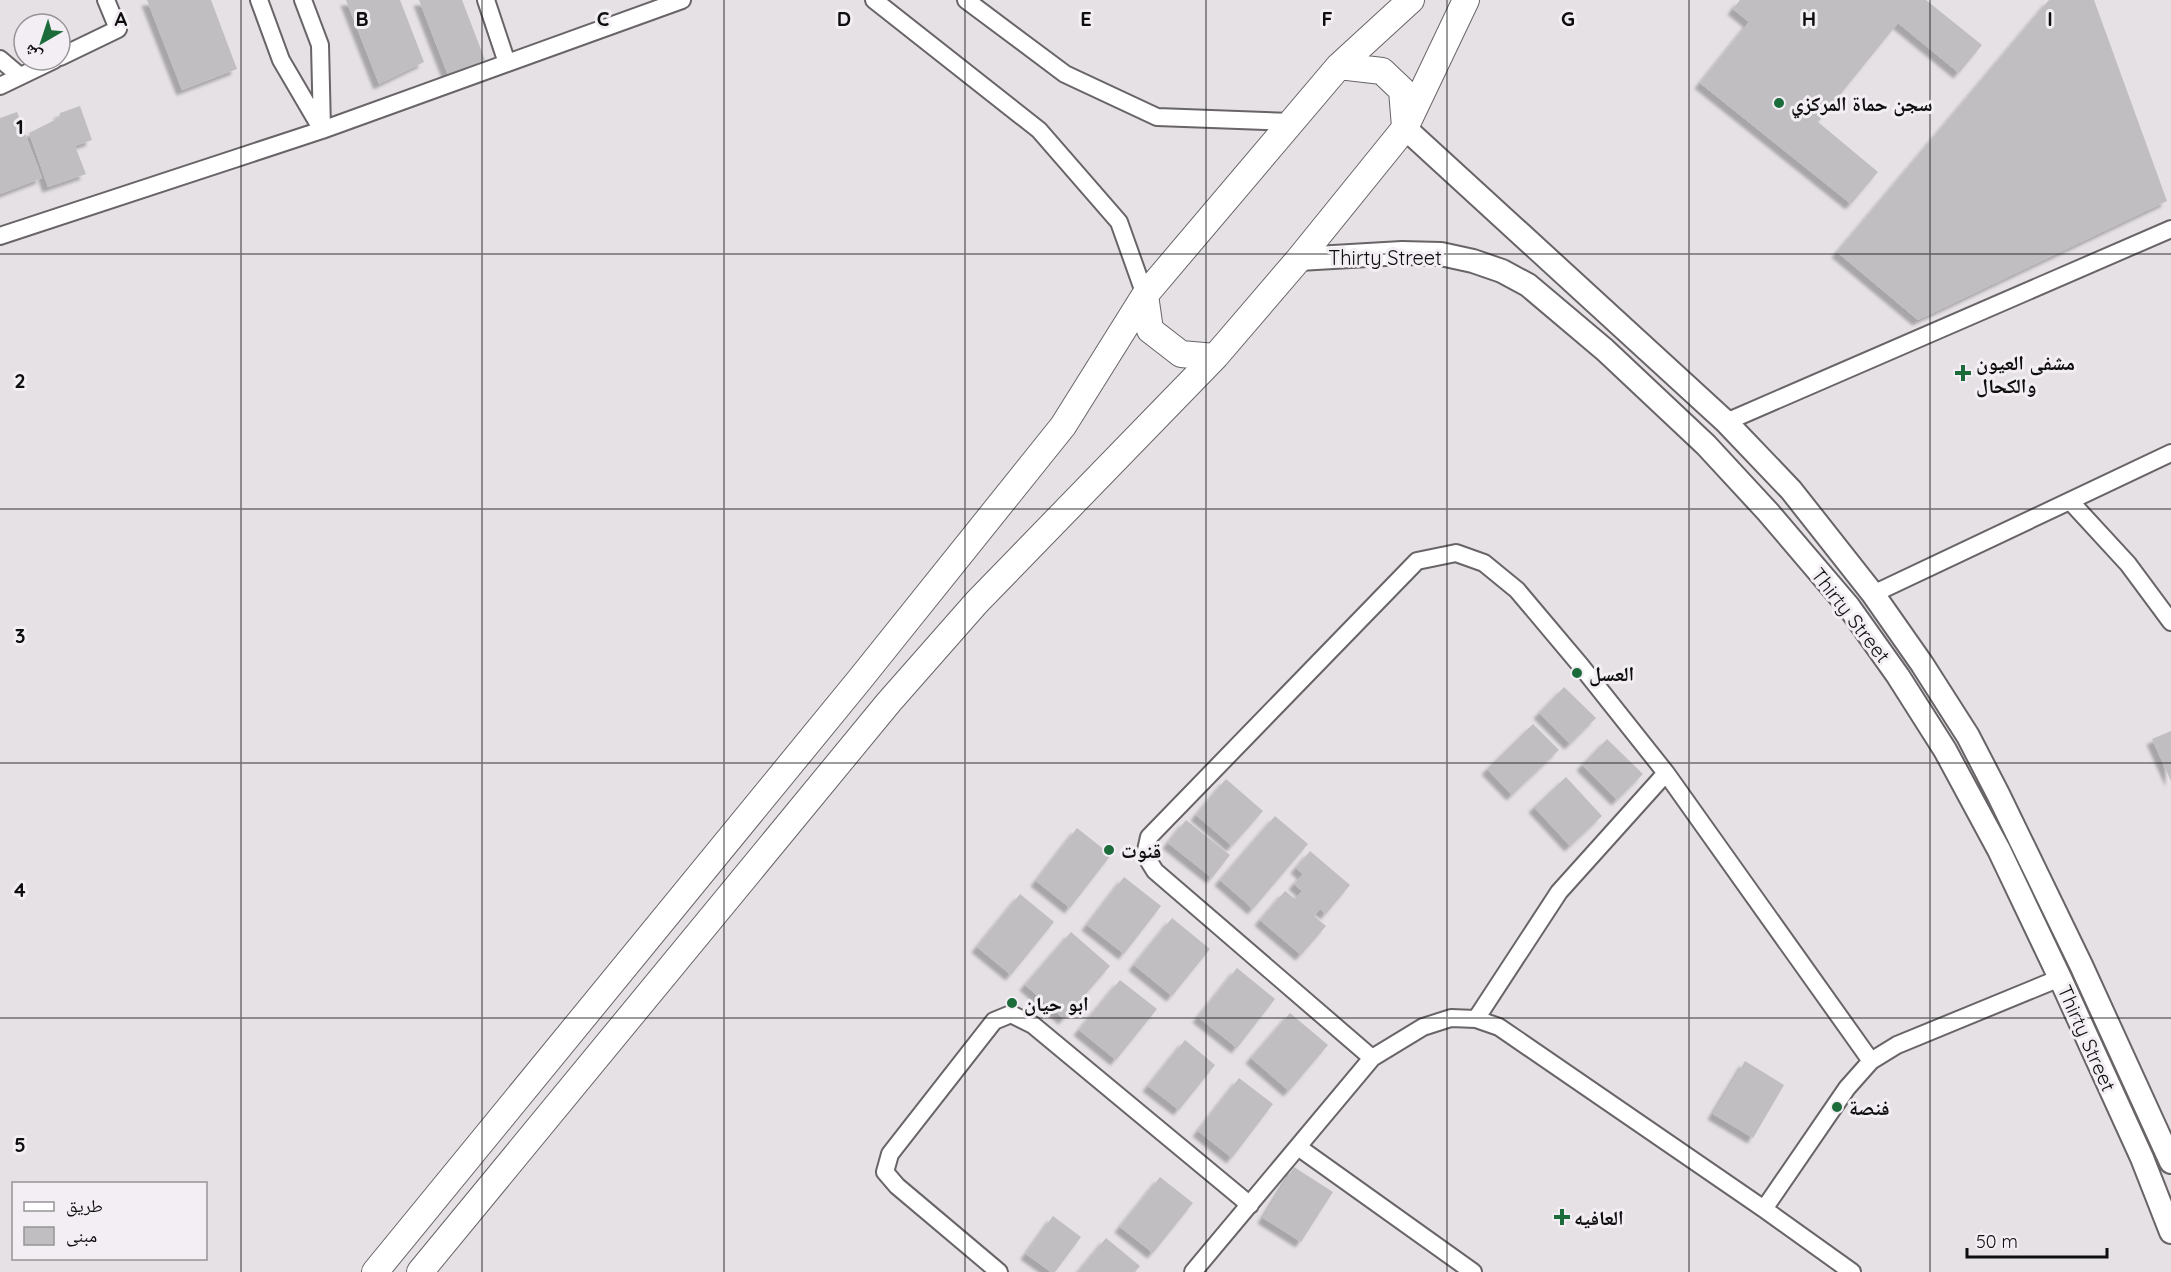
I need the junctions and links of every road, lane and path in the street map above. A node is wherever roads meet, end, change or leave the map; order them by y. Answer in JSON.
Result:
{"nodes":[{"id":1,"x":106,"y":0,"type":"edge"},
{"id":2,"x":259,"y":0,"type":"edge"},
{"id":3,"x":303,"y":0,"type":"edge"},
{"id":4,"x":486,"y":0,"type":"edge"},
{"id":5,"x":682,"y":0,"type":"edge"},
{"id":6,"x":874,"y":0,"type":"edge"},
{"id":7,"x":966,"y":0,"type":"edge"},
{"id":8,"x":1411,"y":0,"type":"edge"},
{"id":9,"x":1466,"y":0,"type":"edge"},
{"id":10,"x":72,"y":51,"type":"edge"},
{"id":11,"x":0,"y":59,"type":"edge"},
{"id":12,"x":507,"y":63,"type":"junction"},
{"id":13,"x":1338,"y":66,"type":"junction"},
{"id":14,"x":28,"y":72,"type":"edge"},
{"id":15,"x":20,"y":76,"type":"junction"},
{"id":16,"x":0,"y":86,"type":"edge"},
{"id":17,"x":1291,"y":122,"type":"junction"},
{"id":18,"x":1405,"y":128,"type":"junction"},
{"id":19,"x":322,"y":130,"type":"junction"},
{"id":20,"x":2171,"y":229,"type":"edge"},
{"id":21,"x":0,"y":236,"type":"edge"},
{"id":22,"x":1299,"y":259,"type":"junction"},
{"id":23,"x":1145,"y":295,"type":"junction"},
{"id":24,"x":1215,"y":357,"type":"junction"},
{"id":25,"x":1726,"y":422,"type":"junction"},
{"id":26,"x":2171,"y":453,"type":"edge"},
{"id":27,"x":1791,"y":490,"type":"junction"},
{"id":28,"x":2070,"y":501,"type":"junction"},
{"id":29,"x":1768,"y":512,"type":"junction"},
{"id":30,"x":1873,"y":594,"type":"junction"},
{"id":31,"x":2171,"y":622,"type":"edge"},
{"id":32,"x":1666,"y":773,"type":"junction"},
{"id":33,"x":2020,"y":837,"type":"junction"},
{"id":34,"x":1999,"y":850,"type":"junction"},
{"id":35,"x":2060,"y":978,"type":"junction"},
{"id":36,"x":1476,"y":1019,"type":"junction"},
{"id":37,"x":1372,"y":1058,"type":"junction"},
{"id":38,"x":1871,"y":1061,"type":"junction"},
{"id":39,"x":1298,"y":1147,"type":"junction"},
{"id":40,"x":2169,"y":1152,"type":"edge"},
{"id":41,"x":1250,"y":1204,"type":"junction"},
{"id":42,"x":1764,"y":1209,"type":"junction"},
{"id":43,"x":2171,"y":1232,"type":"edge"},
{"id":44,"x":375,"y":1272,"type":"edge"},
{"id":45,"x":420,"y":1272,"type":"edge"},
{"id":46,"x":999,"y":1272,"type":"edge"},
{"id":47,"x":1193,"y":1272,"type":"edge"},
{"id":48,"x":1473,"y":1272,"type":"edge"},
{"id":49,"x":1852,"y":1272,"type":"edge"}],
"edges":[{"from":1,"to":10,"type":"street"},
{"from":2,"to":19,"type":"street"},
{"from":3,"to":19,"type":"street"},
{"from":4,"to":12,"type":"street"},
{"from":5,"to":12,"type":"street"},
{"from":6,"to":23,"type":"street"},
{"from":7,"to":17,"type":"street"},
{"from":8,"to":13,"type":"main road"},
{"from":9,"to":18,"type":"main road"},
{"from":11,"to":15,"type":"street"},
{"from":12,"to":19,"type":"street"},
{"from":13,"to":17,"type":"main road"},
{"from":13,"to":18,"type":"main road"},
{"from":14,"to":15,"type":"street"},
{"from":15,"to":16,"type":"street"},
{"from":17,"to":23,"type":"main road"},
{"from":18,"to":22,"type":"main road"},
{"from":18,"to":25,"type":"main road","name":"Thirty Street"},
{"from":19,"to":21,"type":"street"},
{"from":20,"to":25,"type":"street"},
{"from":22,"to":24,"type":"main road"},
{"from":22,"to":29,"type":"main road","name":"Thirty Street"},
{"from":23,"to":24,"type":"main road"},
{"from":23,"to":44,"type":"main road"},
{"from":24,"to":45,"type":"main road"},
{"from":25,"to":27,"type":"main road","name":"Thirty Street"},
{"from":26,"to":28,"type":"street"},
{"from":27,"to":29,"type":"main road"},
{"from":27,"to":30,"type":"main road","name":"Thirty Street"},
{"from":28,"to":30,"type":"street"},
{"from":28,"to":31,"type":"street"},
{"from":29,"to":34,"type":"main road","name":"Thirty Street"},
{"from":30,"to":33,"type":"main road","name":"Thirty Street"},
{"from":32,"to":36,"type":"street"},
{"from":32,"to":37,"type":"street"},
{"from":32,"to":38,"type":"street"},
{"from":33,"to":34,"type":"main road"},
{"from":33,"to":40,"type":"main road","name":"Thirty Street"},
{"from":34,"to":35,"type":"main road","name":"Thirty Street"},
{"from":35,"to":38,"type":"street"},
{"from":35,"to":43,"type":"main road","name":"Thirty Street"},
{"from":36,"to":37,"type":"street"},
{"from":36,"to":42,"type":"street"},
{"from":37,"to":39,"type":"street"},
{"from":38,"to":42,"type":"street"},
{"from":39,"to":41,"type":"street"},
{"from":39,"to":48,"type":"street"},
{"from":41,"to":46,"type":"street"},
{"from":41,"to":47,"type":"street"},
{"from":42,"to":49,"type":"street"}]}
